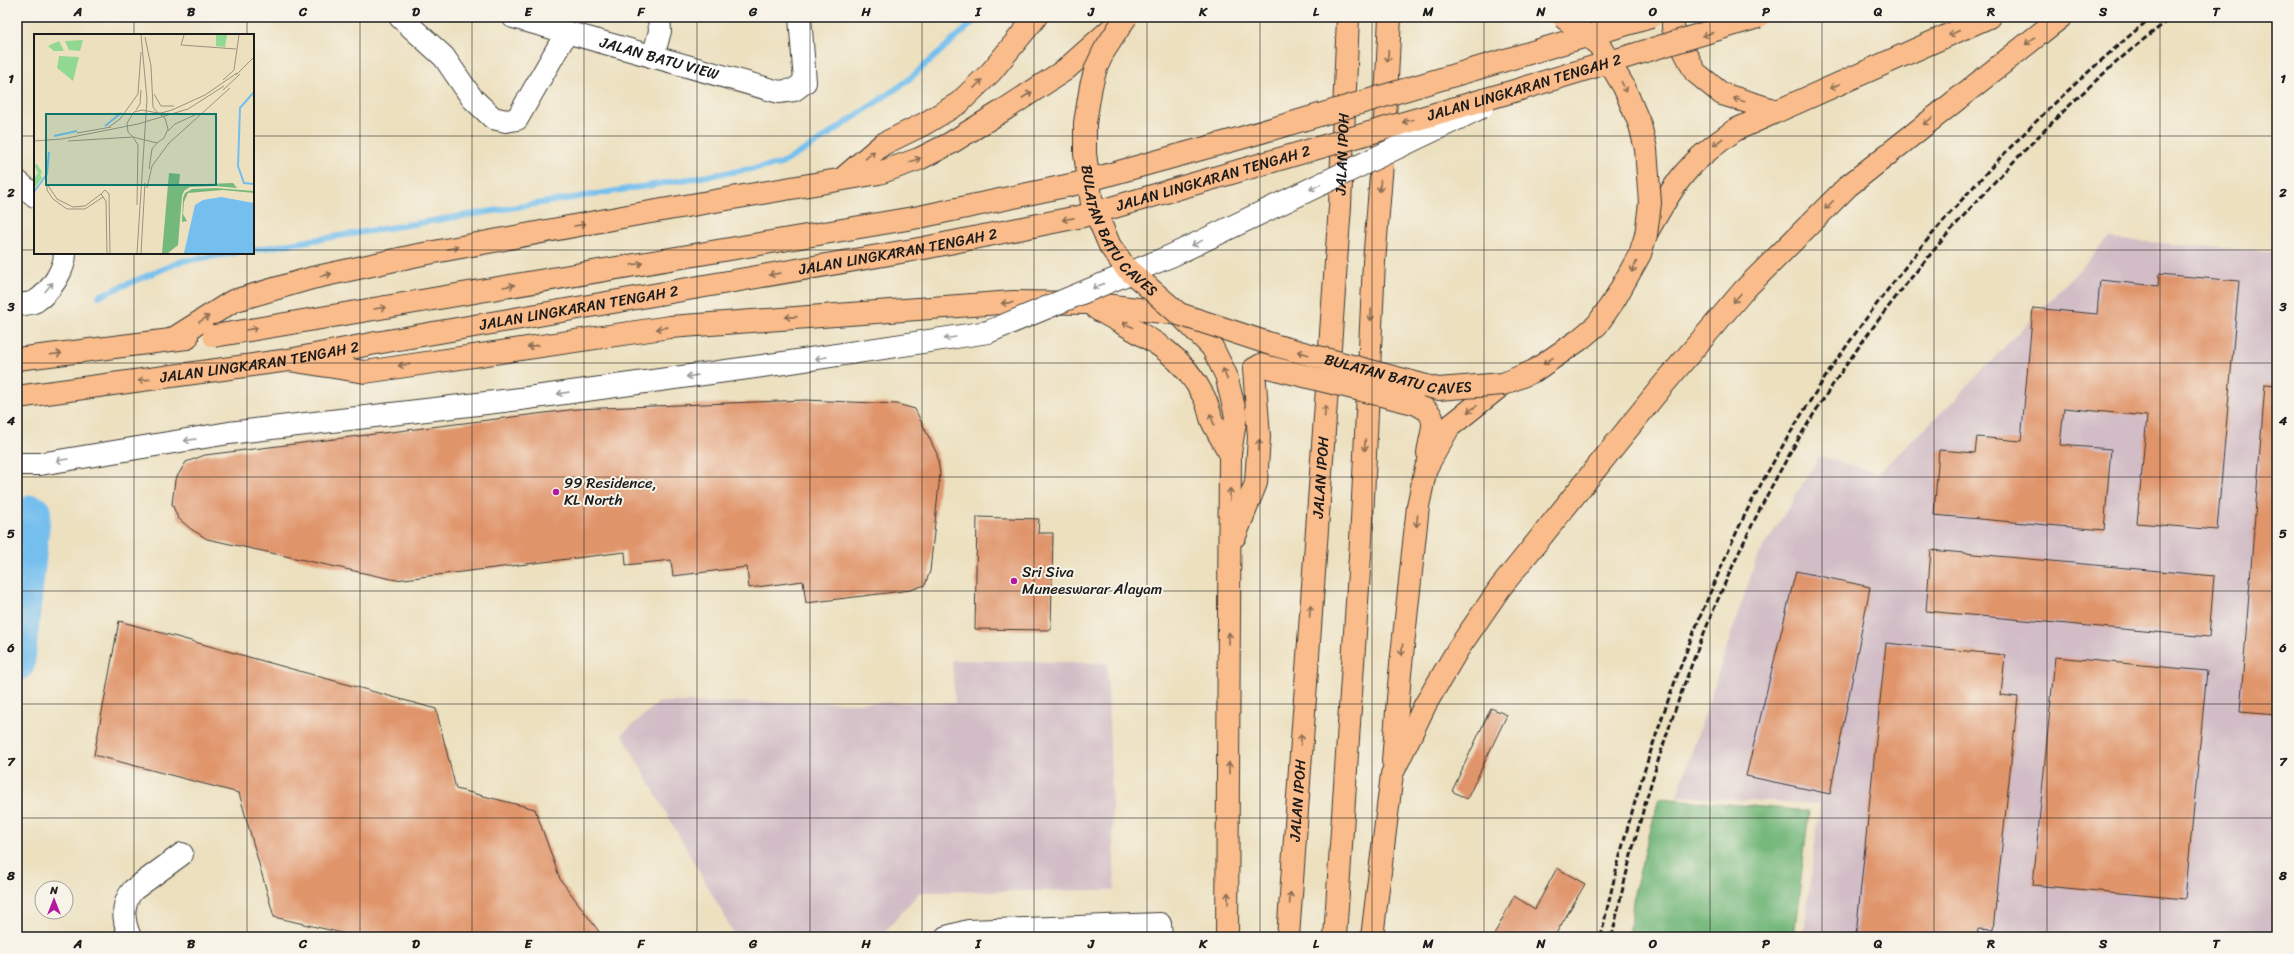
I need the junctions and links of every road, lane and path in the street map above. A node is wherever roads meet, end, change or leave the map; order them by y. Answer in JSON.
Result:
{"nodes":[{"id":1,"x":400,"y":17,"type":"edge"},
{"id":2,"x":513,"y":17,"type":"edge"},
{"id":3,"x":659,"y":17,"type":"edge"},
{"id":4,"x":800,"y":17,"type":"edge"},
{"id":5,"x":1036,"y":17,"type":"edge"},
{"id":6,"x":1126,"y":17,"type":"edge"},
{"id":7,"x":1348,"y":17,"type":"edge"},
{"id":8,"x":1390,"y":17,"type":"edge"},
{"id":9,"x":1563,"y":17,"type":"edge"},
{"id":10,"x":1651,"y":17,"type":"edge"},
{"id":11,"x":1673,"y":17,"type":"edge"},
{"id":12,"x":1758,"y":17,"type":"edge"},
{"id":13,"x":1989,"y":17,"type":"edge"},
{"id":14,"x":2061,"y":17,"type":"edge"},
{"id":15,"x":567,"y":32,"type":"junction"},
{"id":16,"x":653,"y":57,"type":"junction"},
{"id":17,"x":1514,"y":91,"type":"junction"},
{"id":18,"x":1777,"y":111,"type":"junction"},
{"id":19,"x":841,"y":180,"type":"junction"},
{"id":20,"x":17,"y":181,"type":"edge"},
{"id":21,"x":34,"y":195,"type":"edge"},
{"id":22,"x":1646,"y":235,"type":"junction"},
{"id":23,"x":65,"y":254,"type":"edge"},
{"id":24,"x":1088,"y":303,"type":"junction"},
{"id":25,"x":17,"y":306,"type":"edge"},
{"id":26,"x":1178,"y":314,"type":"junction"},
{"id":27,"x":171,"y":340,"type":"junction"},
{"id":28,"x":17,"y":359,"type":"edge"},
{"id":29,"x":288,"y":360,"type":"junction"},
{"id":30,"x":1503,"y":384,"type":"junction"},
{"id":31,"x":17,"y":397,"type":"edge"},
{"id":32,"x":1230,"y":453,"type":"junction"},
{"id":33,"x":17,"y":464,"type":"edge"},
{"id":34,"x":1426,"y":468,"type":"junction"},
{"id":35,"x":1230,"y":549,"type":"junction"},
{"id":36,"x":1392,"y":774,"type":"junction"},
{"id":37,"x":182,"y":854,"type":"dead end"},
{"id":38,"x":130,"y":937,"type":"edge"},
{"id":39,"x":946,"y":937,"type":"edge"},
{"id":40,"x":1161,"y":937,"type":"edge"},
{"id":41,"x":1228,"y":937,"type":"edge"},
{"id":42,"x":1288,"y":937,"type":"edge"},
{"id":43,"x":1335,"y":937,"type":"edge"},
{"id":44,"x":1372,"y":937,"type":"edge"}],
"edges":[{"from":1,"to":15,"type":"street"},
{"from":2,"to":15,"type":"street","name":"JALAN BATU VIEW"},
{"from":3,"to":16,"type":"street"},
{"from":4,"to":16,"type":"street","name":"JALAN BATU VIEW"},
{"from":19,"to":5,"type":"highway","one_way":true},
{"from":19,"to":6,"type":"highway","one_way":true},
{"from":6,"to":26,"type":"highway","name":"BULATAN BATU CAVES","bridge":true},
{"from":42,"to":7,"type":"highway","name":"JALAN IPOH","one_way":true},
{"from":8,"to":43,"type":"highway","one_way":true},
{"from":9,"to":22,"type":"highway","name":"BULATAN BATU CAVES","one_way":true,"bridge":true},
{"from":27,"to":10,"type":"highway","name":"JALAN LINGKARAN TENGAH 2","one_way":true,"bridge":true},
{"from":18,"to":11,"type":"highway","one_way":true},
{"from":12,"to":17,"type":"highway","name":"JALAN LINGKARAN TENGAH 2","one_way":true,"bridge":true},
{"from":13,"to":18,"type":"highway","one_way":true},
{"from":14,"to":36,"type":"highway","one_way":true},
{"from":15,"to":16,"type":"street","name":"JALAN BATU VIEW"},
{"from":17,"to":29,"type":"highway","name":"JALAN LINGKARAN TENGAH 2","one_way":true,"bridge":true},
{"from":17,"to":33,"type":"street","one_way":true,"bridge":true},
{"from":18,"to":22,"type":"highway","one_way":true},
{"from":27,"to":19,"type":"highway","one_way":true},
{"from":20,"to":21,"type":"street"},
{"from":22,"to":30,"type":"highway","name":"BULATAN BATU CAVES","one_way":true,"bridge":true},
{"from":25,"to":23,"type":"street","one_way":true},
{"from":24,"to":26,"type":"highway"},
{"from":24,"to":29,"type":"highway","one_way":true},
{"from":32,"to":24,"type":"highway","one_way":true},
{"from":30,"to":26,"type":"highway","name":"BULATAN BATU CAVES","one_way":true,"bridge":true},
{"from":32,"to":26,"type":"highway","one_way":true},
{"from":28,"to":27,"type":"highway","name":"JALAN LINGKARAN TENGAH 2","one_way":true},
{"from":29,"to":31,"type":"highway","name":"JALAN LINGKARAN TENGAH 2","one_way":true},
{"from":30,"to":34,"type":"highway","one_way":true},
{"from":35,"to":32,"type":"highway","one_way":true},
{"from":35,"to":34,"type":"highway","one_way":true,"bridge":true},
{"from":34,"to":36,"type":"highway","one_way":true},
{"from":41,"to":35,"type":"highway","one_way":true},
{"from":36,"to":44,"type":"highway"},
{"from":37,"to":38,"type":"street"},
{"from":39,"to":40,"type":"street"}]}
